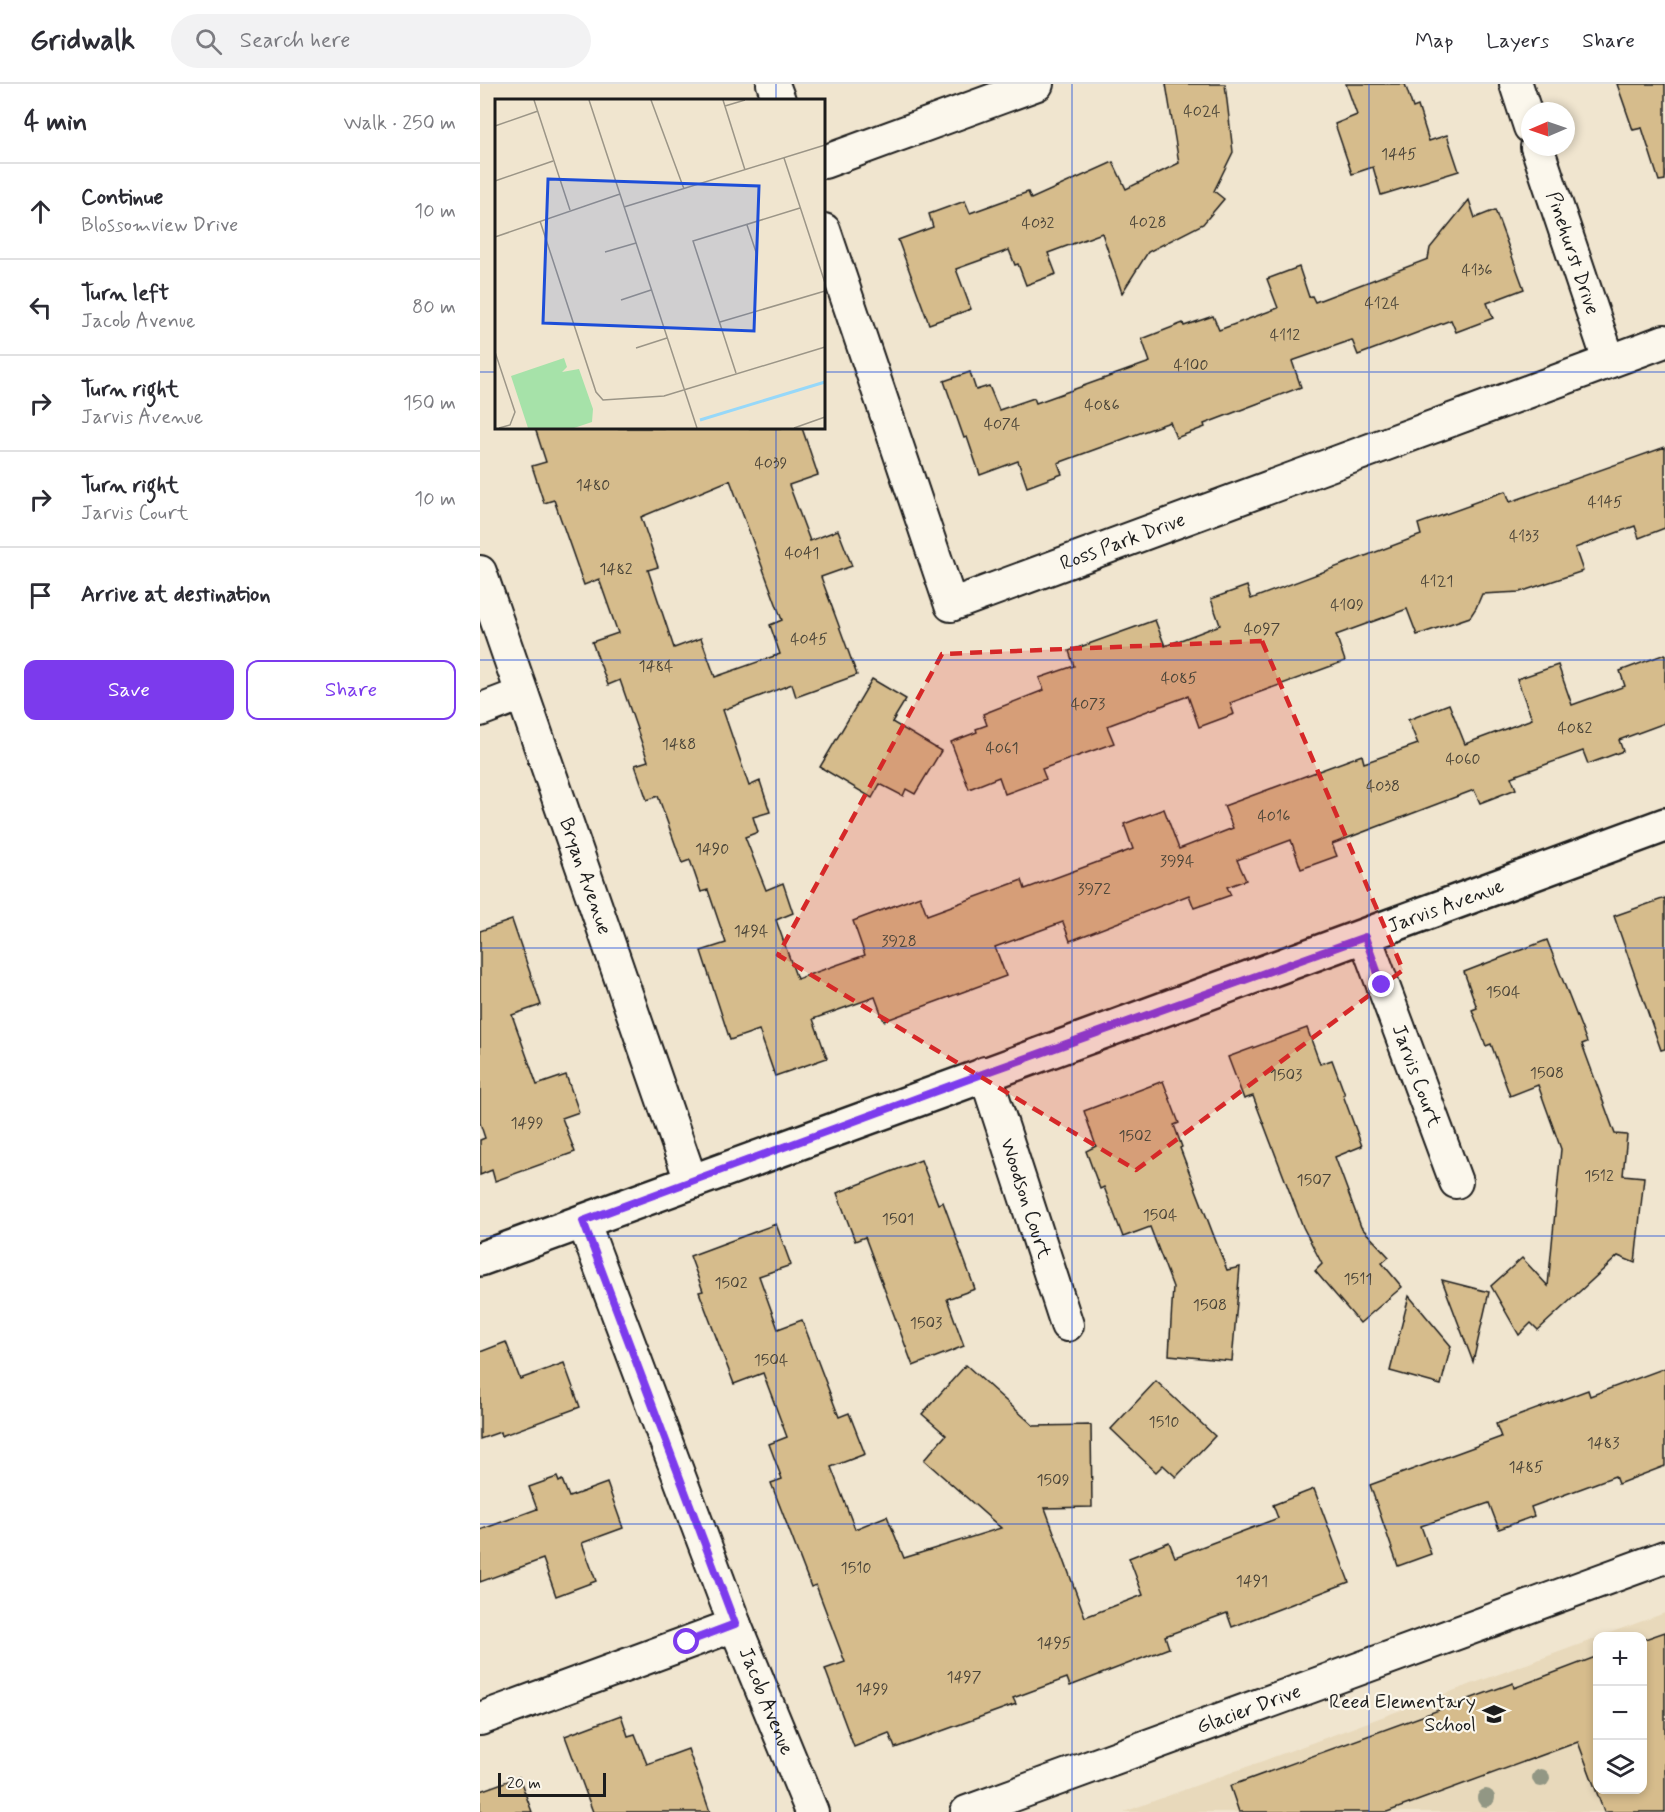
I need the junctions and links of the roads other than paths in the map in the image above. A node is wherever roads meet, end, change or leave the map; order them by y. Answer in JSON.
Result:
{"nodes":[{"id":1,"x":773,"y":84,"type":"edge"},
{"id":2,"x":1037,"y":84,"type":"edge"},
{"id":3,"x":1516,"y":84,"type":"edge"},
{"id":4,"x":778,"y":99,"type":"edge"},
{"id":5,"x":1522,"y":102,"type":"edge"},
{"id":6,"x":1540,"y":156,"type":"edge"},
{"id":7,"x":825,"y":162,"type":"edge"},
{"id":8,"x":825,"y":233,"type":"edge"},
{"id":9,"x":1665,"y":341,"type":"edge"},
{"id":10,"x":1609,"y":361,"type":"junction"},
{"id":11,"x":480,"y":572,"type":"edge"},
{"id":12,"x":522,"y":694,"type":"junction"},
{"id":13,"x":480,"y":710,"type":"edge"},
{"id":14,"x":1665,"y":825,"type":"edge"},
{"id":15,"x":1365,"y":937,"type":"junction"},
{"id":16,"x":985,"y":1073,"type":"junction"},
{"id":17,"x":691,"y":1181,"type":"junction"},
{"id":18,"x":1456,"y":1182,"type":"dead end"},
{"id":19,"x":583,"y":1221,"type":"junction"},
{"id":20,"x":480,"y":1259,"type":"edge"},
{"id":21,"x":1067,"y":1325,"type":"dead end"},
{"id":22,"x":1665,"y":1557,"type":"edge"},
{"id":23,"x":735,"y":1624,"type":"junction"},
{"id":24,"x":480,"y":1719,"type":"edge"},
{"id":25,"x":812,"y":1812,"type":"edge"},
{"id":26,"x":967,"y":1812,"type":"edge"}],
"edges":[{"from":1,"to":4,"type":"street"},
{"from":2,"to":7,"type":"street"},
{"from":3,"to":5,"type":"street"},
{"from":6,"to":10,"type":"street","name":"Pinehurst Drive"},
{"from":8,"to":10,"type":"street","name":"Ross Park Drive"},
{"from":9,"to":10,"type":"street","name":"Ross Park Drive"},
{"from":11,"to":12,"type":"street","name":"Bryan Avenue"},
{"from":12,"to":13,"type":"street"},
{"from":12,"to":17,"type":"street","name":"Bryan Avenue"},
{"from":14,"to":15,"type":"street","name":"Jarvis Avenue"},
{"from":15,"to":16,"type":"street","name":"Jarvis Avenue"},
{"from":15,"to":18,"type":"street","name":"Jarvis Court"},
{"from":16,"to":17,"type":"street","name":"Jarvis Avenue"},
{"from":16,"to":21,"type":"street","name":"Woodson Court"},
{"from":17,"to":19,"type":"street","name":"Jarvis Avenue"},
{"from":19,"to":20,"type":"street","name":"Jarvis Avenue"},
{"from":19,"to":23,"type":"street","name":"Jacob Avenue"},
{"from":22,"to":26,"type":"street","name":"Glacier Drive"},
{"from":23,"to":24,"type":"street"},
{"from":23,"to":25,"type":"street","name":"Jacob Avenue"}]}
